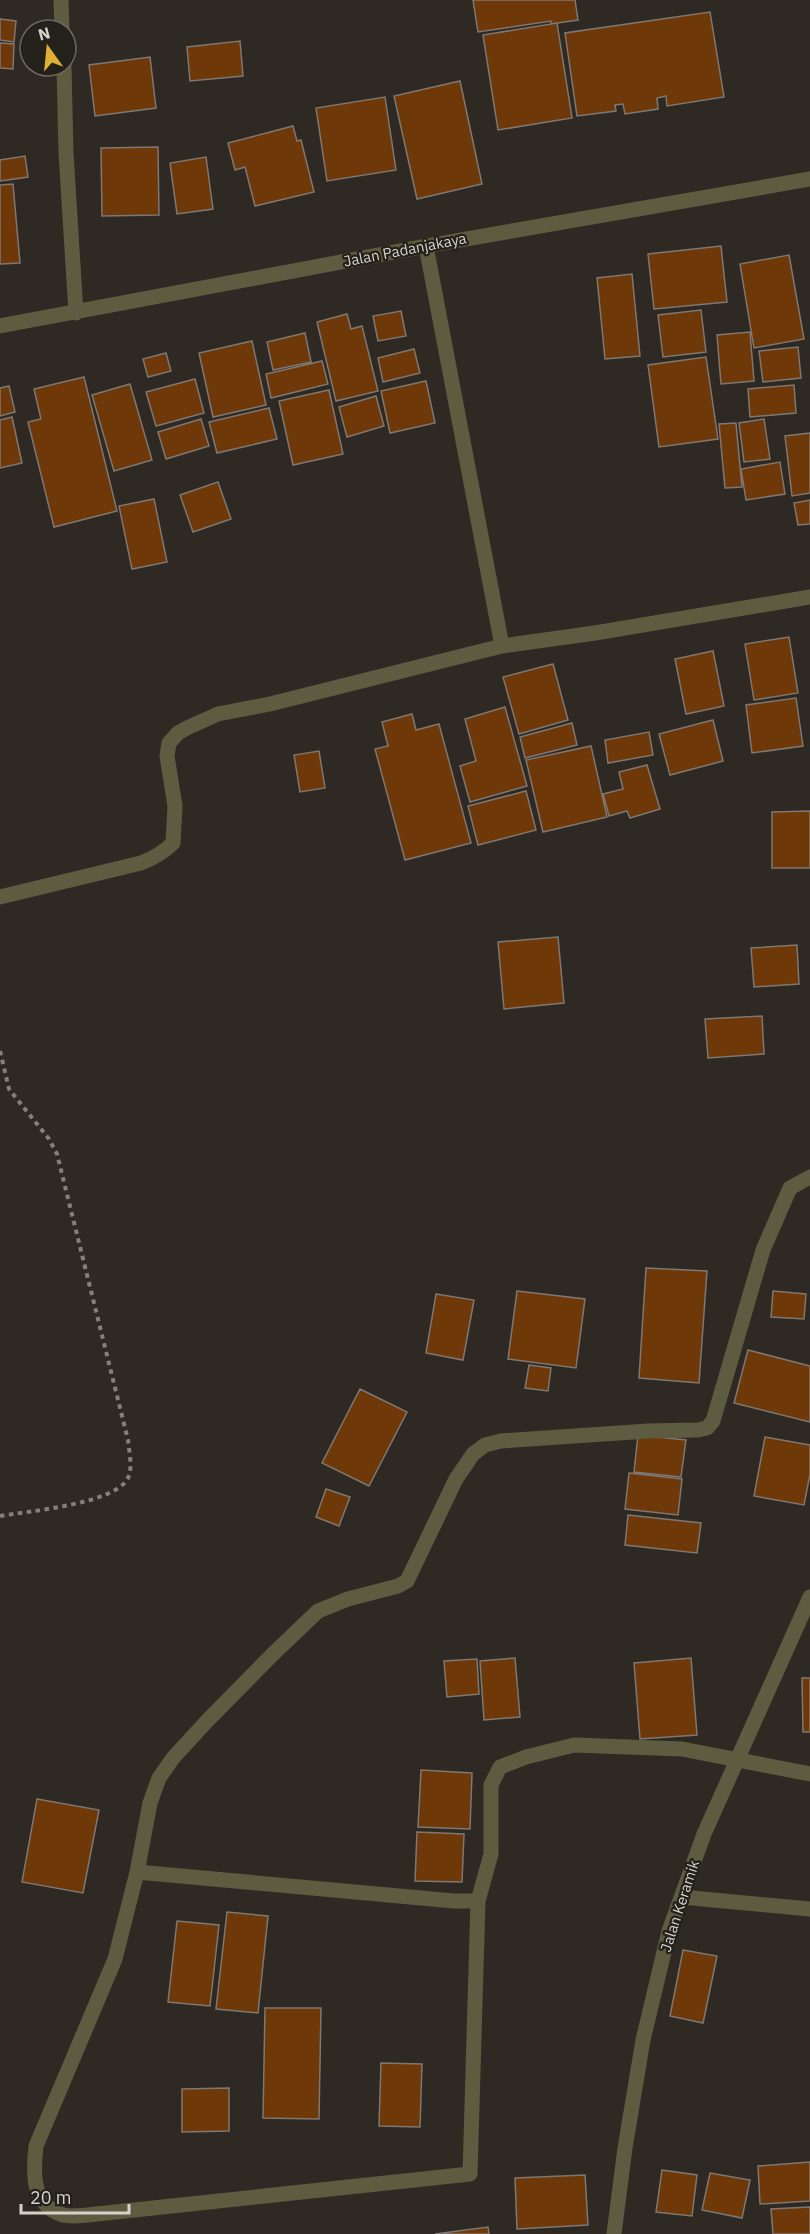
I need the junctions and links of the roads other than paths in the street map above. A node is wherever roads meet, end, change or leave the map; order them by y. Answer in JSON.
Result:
{"nodes":[{"id":1,"x":61,"y":0,"type":"edge"},
{"id":2,"x":62,"y":18,"type":"edge"},
{"id":3,"x":64,"y":78,"type":"edge"},
{"id":4,"x":810,"y":179,"type":"edge"},
{"id":5,"x":426,"y":246,"type":"junction"},
{"id":6,"x":76,"y":313,"type":"junction"},
{"id":7,"x":0,"y":326,"type":"edge"},
{"id":8,"x":810,"y":597,"type":"edge"},
{"id":9,"x":502,"y":646,"type":"junction"},
{"id":10,"x":0,"y":897,"type":"edge"},
{"id":11,"x":810,"y":1177,"type":"edge"},
{"id":12,"x":810,"y":1597,"type":"edge"},
{"id":13,"x":737,"y":1761,"type":"junction"},
{"id":14,"x":810,"y":1774,"type":"edge"},
{"id":15,"x":137,"y":1872,"type":"junction"},
{"id":16,"x":682,"y":1897,"type":"junction"},
{"id":17,"x":478,"y":1901,"type":"junction"},
{"id":18,"x":810,"y":1909,"type":"edge"},
{"id":19,"x":614,"y":2234,"type":"edge"}],
"edges":[{"from":1,"to":2,"type":"street"},
{"from":3,"to":6,"type":"street"},
{"from":4,"to":5,"type":"street","name":"Jalan Padanjakaya"},
{"from":5,"to":6,"type":"street","name":"Jalan Padanjakaya"},
{"from":5,"to":9,"type":"street"},
{"from":6,"to":7,"type":"street","name":"Jalan Padanjakaya"},
{"from":8,"to":9,"type":"street"},
{"from":9,"to":10,"type":"street"},
{"from":11,"to":15,"type":"street"},
{"from":12,"to":13,"type":"street","name":"Jalan Keramik"},
{"from":13,"to":14,"type":"street"},
{"from":13,"to":16,"type":"street","name":"Jalan Keramik"},
{"from":13,"to":17,"type":"street"},
{"from":15,"to":17,"type":"street"},
{"from":15,"to":17,"type":"street"},
{"from":16,"to":18,"type":"street"},
{"from":16,"to":19,"type":"street","name":"Jalan Keramik"}]}
